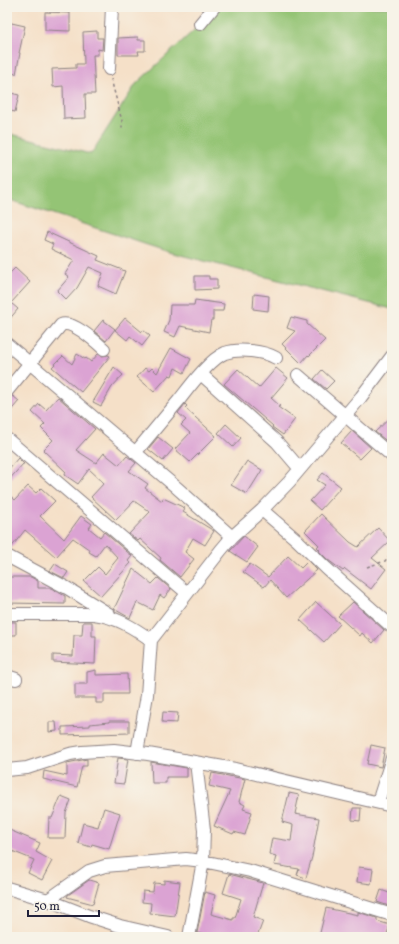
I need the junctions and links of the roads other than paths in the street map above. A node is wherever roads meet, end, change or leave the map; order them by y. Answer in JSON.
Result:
{"nodes":[{"id":1,"x":112,"y":7,"type":"edge"},
{"id":2,"x":214,"y":7,"type":"edge"},
{"id":3,"x":200,"y":24,"type":"dead end"},
{"id":4,"x":109,"y":69,"type":"road end"},
{"id":5,"x":7,"y":344,"type":"edge"},
{"id":6,"x":104,"y":349,"type":"dead end"},
{"id":7,"x":392,"y":356,"type":"edge"},
{"id":8,"x":276,"y":358,"type":"dead end"},
{"id":9,"x":30,"y":364,"type":"junction"},
{"id":10,"x":201,"y":374,"type":"junction"},
{"id":11,"x":298,"y":375,"type":"dead end"},
{"id":12,"x":7,"y":391,"type":"edge"},
{"id":13,"x":346,"y":416,"type":"junction"},
{"id":14,"x":7,"y":439,"type":"edge"},
{"id":15,"x":135,"y":453,"type":"junction"},
{"id":16,"x":392,"y":456,"type":"edge"},
{"id":17,"x":300,"y":469,"type":"junction"},
{"id":18,"x":262,"y":510,"type":"junction"},
{"id":19,"x":232,"y":537,"type":"junction"},
{"id":20,"x":7,"y":556,"type":"edge"},
{"id":21,"x":187,"y":593,"type":"junction"},
{"id":22,"x":7,"y":614,"type":"edge"},
{"id":23,"x":116,"y":619,"type":"junction"},
{"id":24,"x":392,"y":627,"type":"edge"},
{"id":25,"x":151,"y":640,"type":"junction"},
{"id":26,"x":137,"y":753,"type":"junction"},
{"id":27,"x":392,"y":758,"type":"edge"},
{"id":28,"x":196,"y":762,"type":"junction"},
{"id":29,"x":7,"y":770,"type":"edge"},
{"id":30,"x":378,"y":802,"type":"junction"},
{"id":31,"x":392,"y":806,"type":"edge"},
{"id":32,"x":203,"y":861,"type":"junction"},
{"id":33,"x":7,"y":888,"type":"edge"},
{"id":34,"x":48,"y":900,"type":"junction"},
{"id":35,"x":392,"y":915,"type":"edge"},
{"id":36,"x":168,"y":937,"type":"edge"},
{"id":37,"x":189,"y":937,"type":"edge"}],
"edges":[{"from":1,"to":4,"type":"street"},
{"from":2,"to":3,"type":"street"},
{"from":5,"to":9,"type":"street"},
{"from":6,"to":9,"type":"street"},
{"from":7,"to":13,"type":"street"},
{"from":8,"to":10,"type":"street"},
{"from":9,"to":12,"type":"street"},
{"from":9,"to":15,"type":"street"},
{"from":10,"to":15,"type":"street"},
{"from":10,"to":17,"type":"street"},
{"from":11,"to":13,"type":"street"},
{"from":13,"to":16,"type":"street"},
{"from":13,"to":17,"type":"street"},
{"from":14,"to":21,"type":"street"},
{"from":15,"to":19,"type":"street"},
{"from":17,"to":18,"type":"street"},
{"from":18,"to":19,"type":"street"},
{"from":18,"to":24,"type":"street"},
{"from":19,"to":21,"type":"street"},
{"from":20,"to":23,"type":"street"},
{"from":21,"to":25,"type":"street"},
{"from":22,"to":23,"type":"street"},
{"from":23,"to":25,"type":"street"},
{"from":25,"to":26,"type":"street"},
{"from":26,"to":28,"type":"street"},
{"from":26,"to":29,"type":"street"},
{"from":27,"to":30,"type":"street"},
{"from":28,"to":30,"type":"street"},
{"from":28,"to":32,"type":"street"},
{"from":30,"to":31,"type":"street"},
{"from":32,"to":34,"type":"street"},
{"from":32,"to":35,"type":"street"},
{"from":32,"to":37,"type":"street"},
{"from":33,"to":34,"type":"street"},
{"from":34,"to":36,"type":"street"}]}
